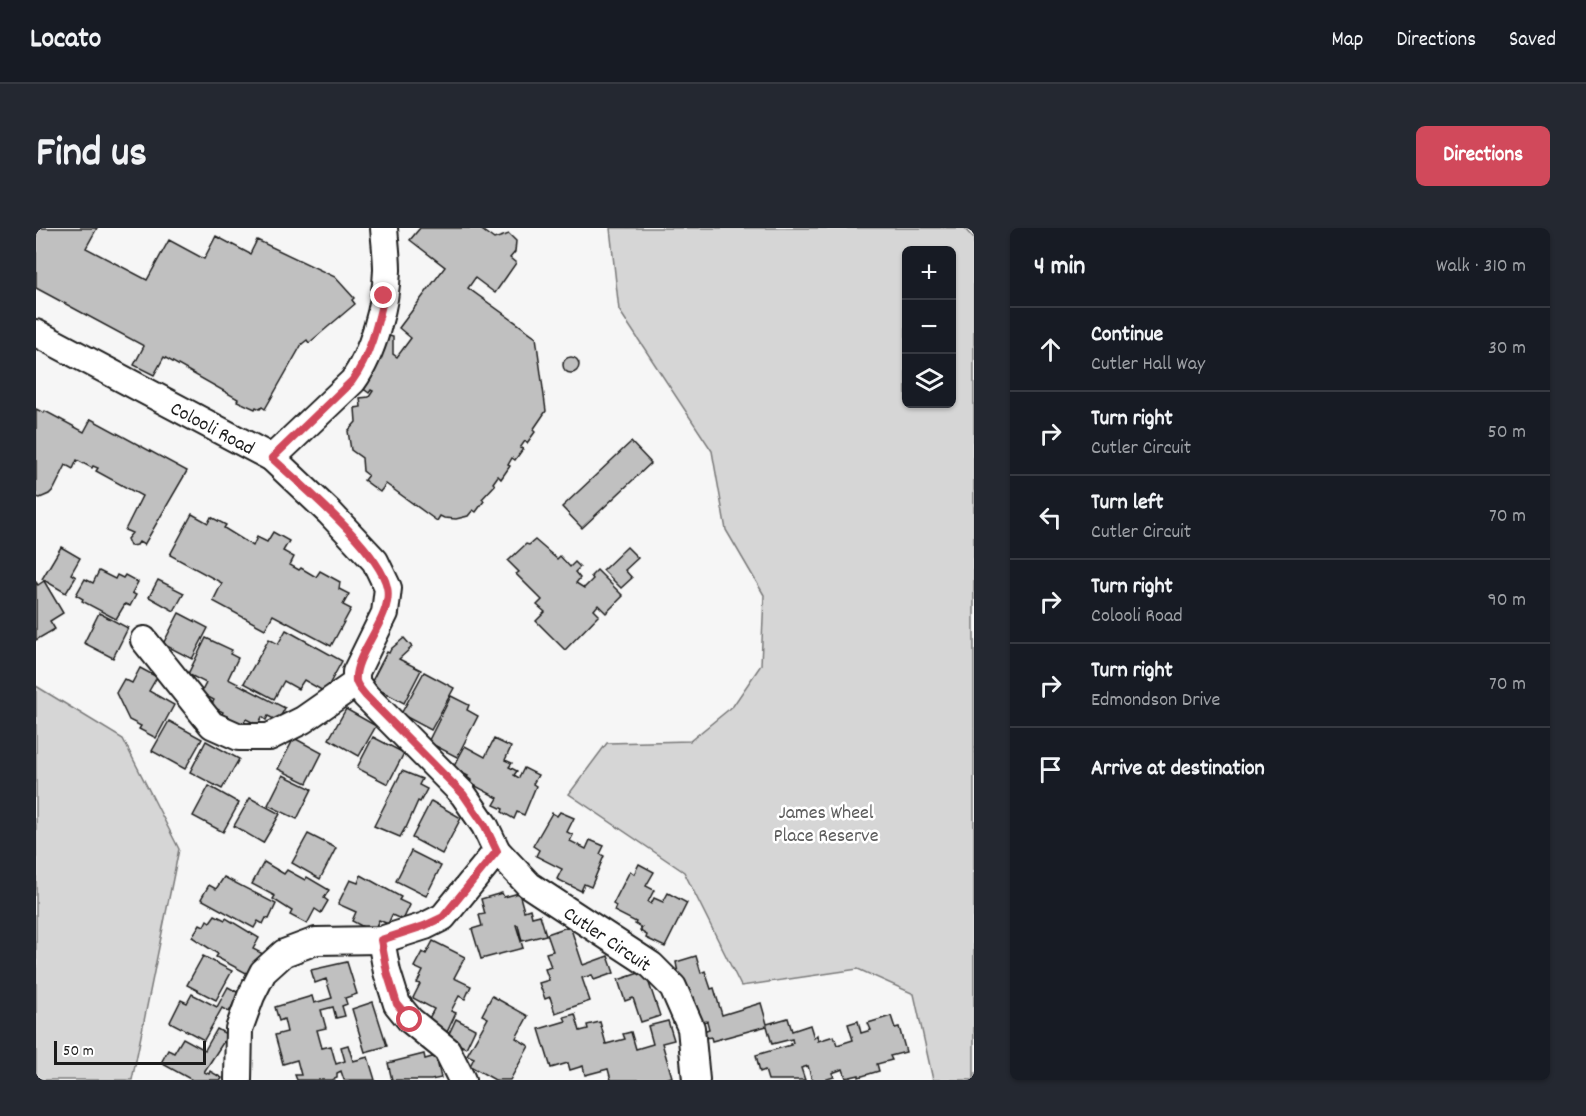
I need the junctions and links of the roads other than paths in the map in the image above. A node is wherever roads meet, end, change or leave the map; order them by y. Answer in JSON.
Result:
{"nodes":[{"id":1,"x":384,"y":228,"type":"edge"},
{"id":2,"x":36,"y":333,"type":"edge"},
{"id":3,"x":272,"y":458,"type":"junction"},
{"id":4,"x":144,"y":640,"type":"dead end"},
{"id":5,"x":356,"y":683,"type":"junction"},
{"id":6,"x":497,"y":851,"type":"junction"},
{"id":7,"x":381,"y":940,"type":"junction"},
{"id":8,"x":238,"y":1080,"type":"edge"},
{"id":9,"x":462,"y":1080,"type":"edge"},
{"id":10,"x":696,"y":1080,"type":"edge"}],
"edges":[{"from":1,"to":3,"type":"street"},
{"from":2,"to":3,"type":"street","name":"Colooli Road"},
{"from":3,"to":5,"type":"street","name":"Colooli Road"},
{"from":4,"to":5,"type":"street"},
{"from":5,"to":6,"type":"street","name":"Cutler Circuit"},
{"from":6,"to":7,"type":"street"},
{"from":6,"to":10,"type":"street","name":"Cutler Circuit"},
{"from":7,"to":8,"type":"street"},
{"from":7,"to":9,"type":"street"}]}
